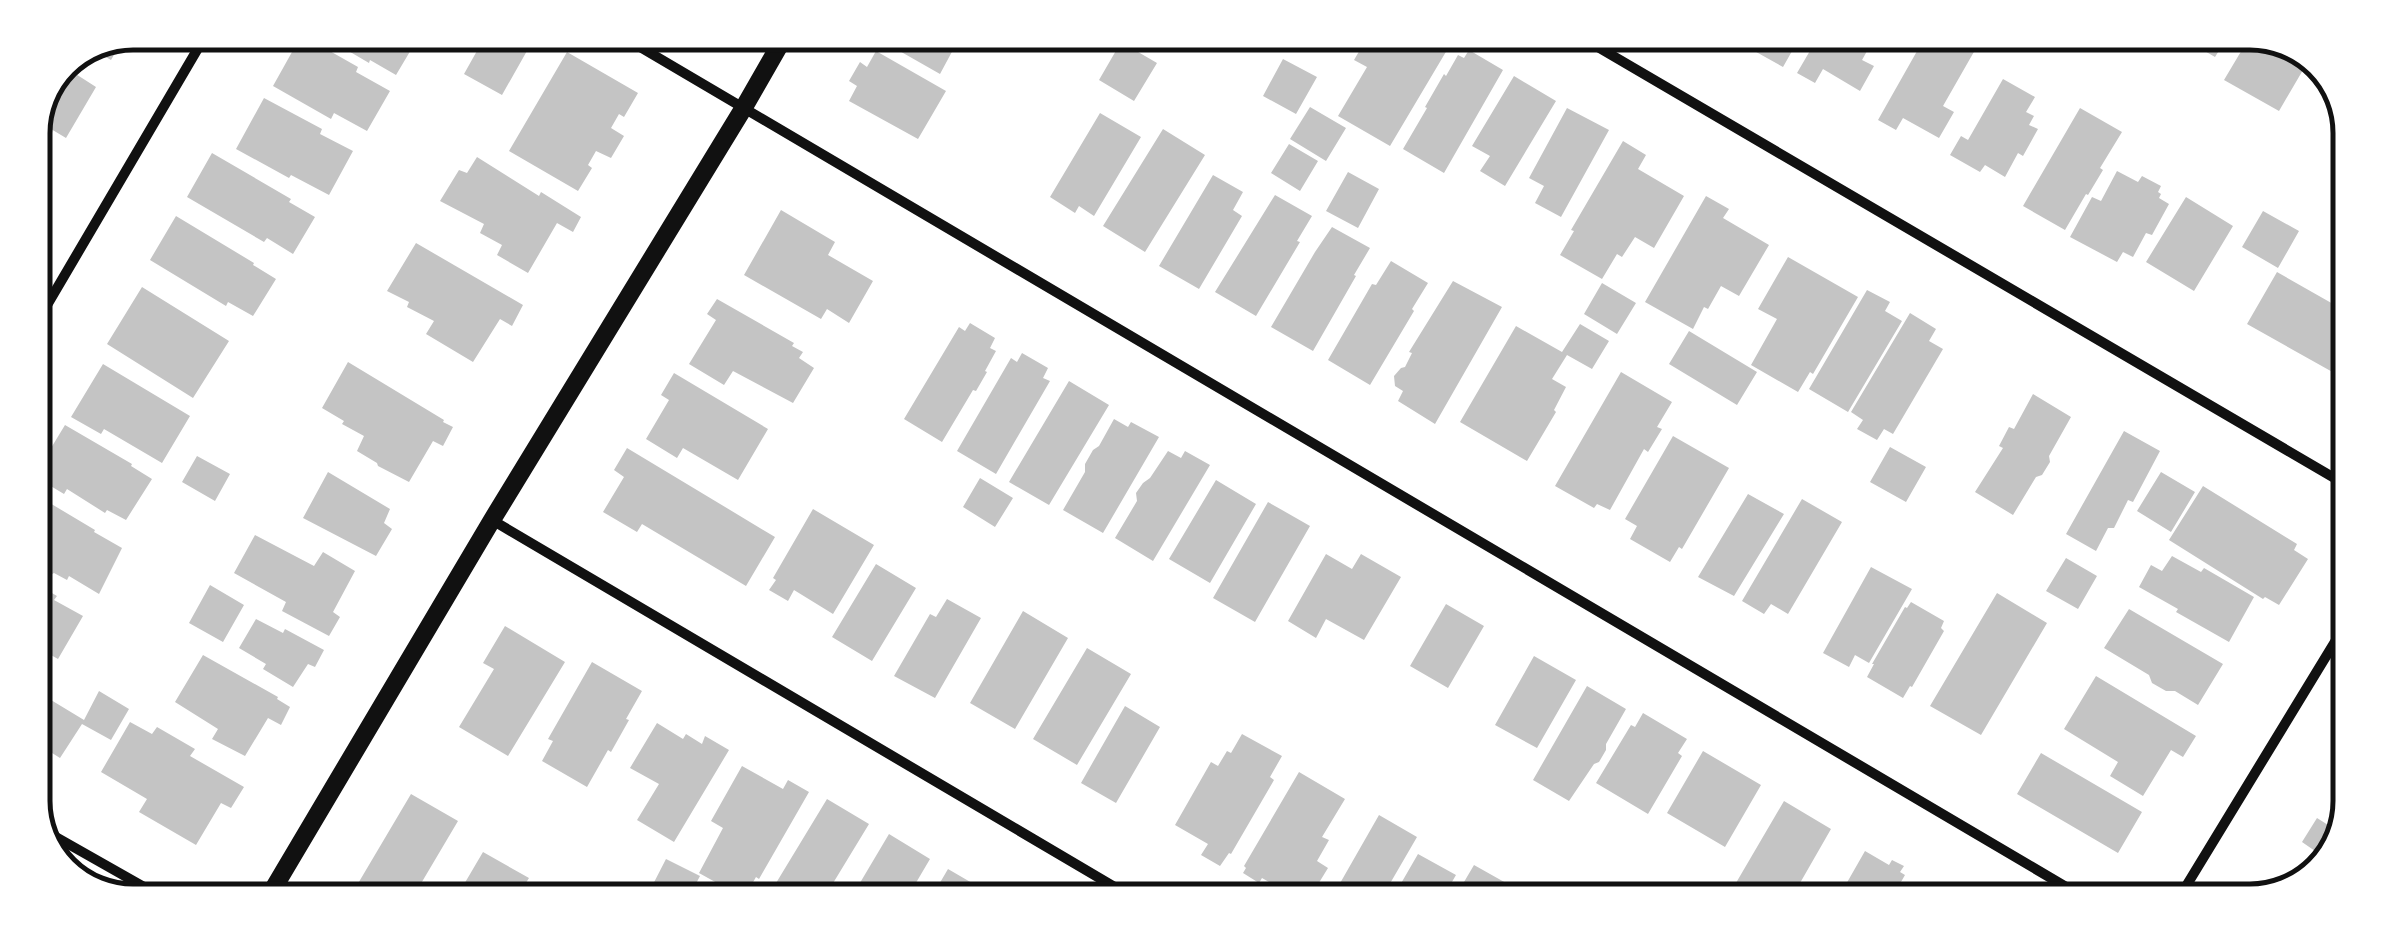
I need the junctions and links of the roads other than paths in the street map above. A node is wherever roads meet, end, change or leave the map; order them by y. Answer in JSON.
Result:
{"nodes":[{"id":1,"x":196,"y":50,"type":"edge"},
{"id":2,"x":645,"y":50,"type":"edge"},
{"id":3,"x":777,"y":50,"type":"edge"},
{"id":4,"x":1603,"y":50,"type":"edge"},
{"id":5,"x":743,"y":109,"type":"junction"},
{"id":6,"x":50,"y":300,"type":"edge"},
{"id":7,"x":2333,"y":477,"type":"edge"},
{"id":8,"x":492,"y":520,"type":"junction"},
{"id":9,"x":2333,"y":643,"type":"edge"},
{"id":10,"x":60,"y":839,"type":"edge"},
{"id":11,"x":139,"y":884,"type":"edge"},
{"id":12,"x":276,"y":884,"type":"edge"},
{"id":13,"x":1111,"y":884,"type":"edge"},
{"id":14,"x":2061,"y":884,"type":"edge"},
{"id":15,"x":2187,"y":884,"type":"edge"}],
"edges":[{"from":1,"to":6,"type":"street"},
{"from":2,"to":5,"type":"street"},
{"from":3,"to":5,"type":"street"},
{"from":4,"to":7,"type":"street"},
{"from":5,"to":8,"type":"street"},
{"from":5,"to":14,"type":"street"},
{"from":8,"to":12,"type":"street"},
{"from":8,"to":13,"type":"street"},
{"from":9,"to":15,"type":"street"},
{"from":10,"to":11,"type":"street"}]}
